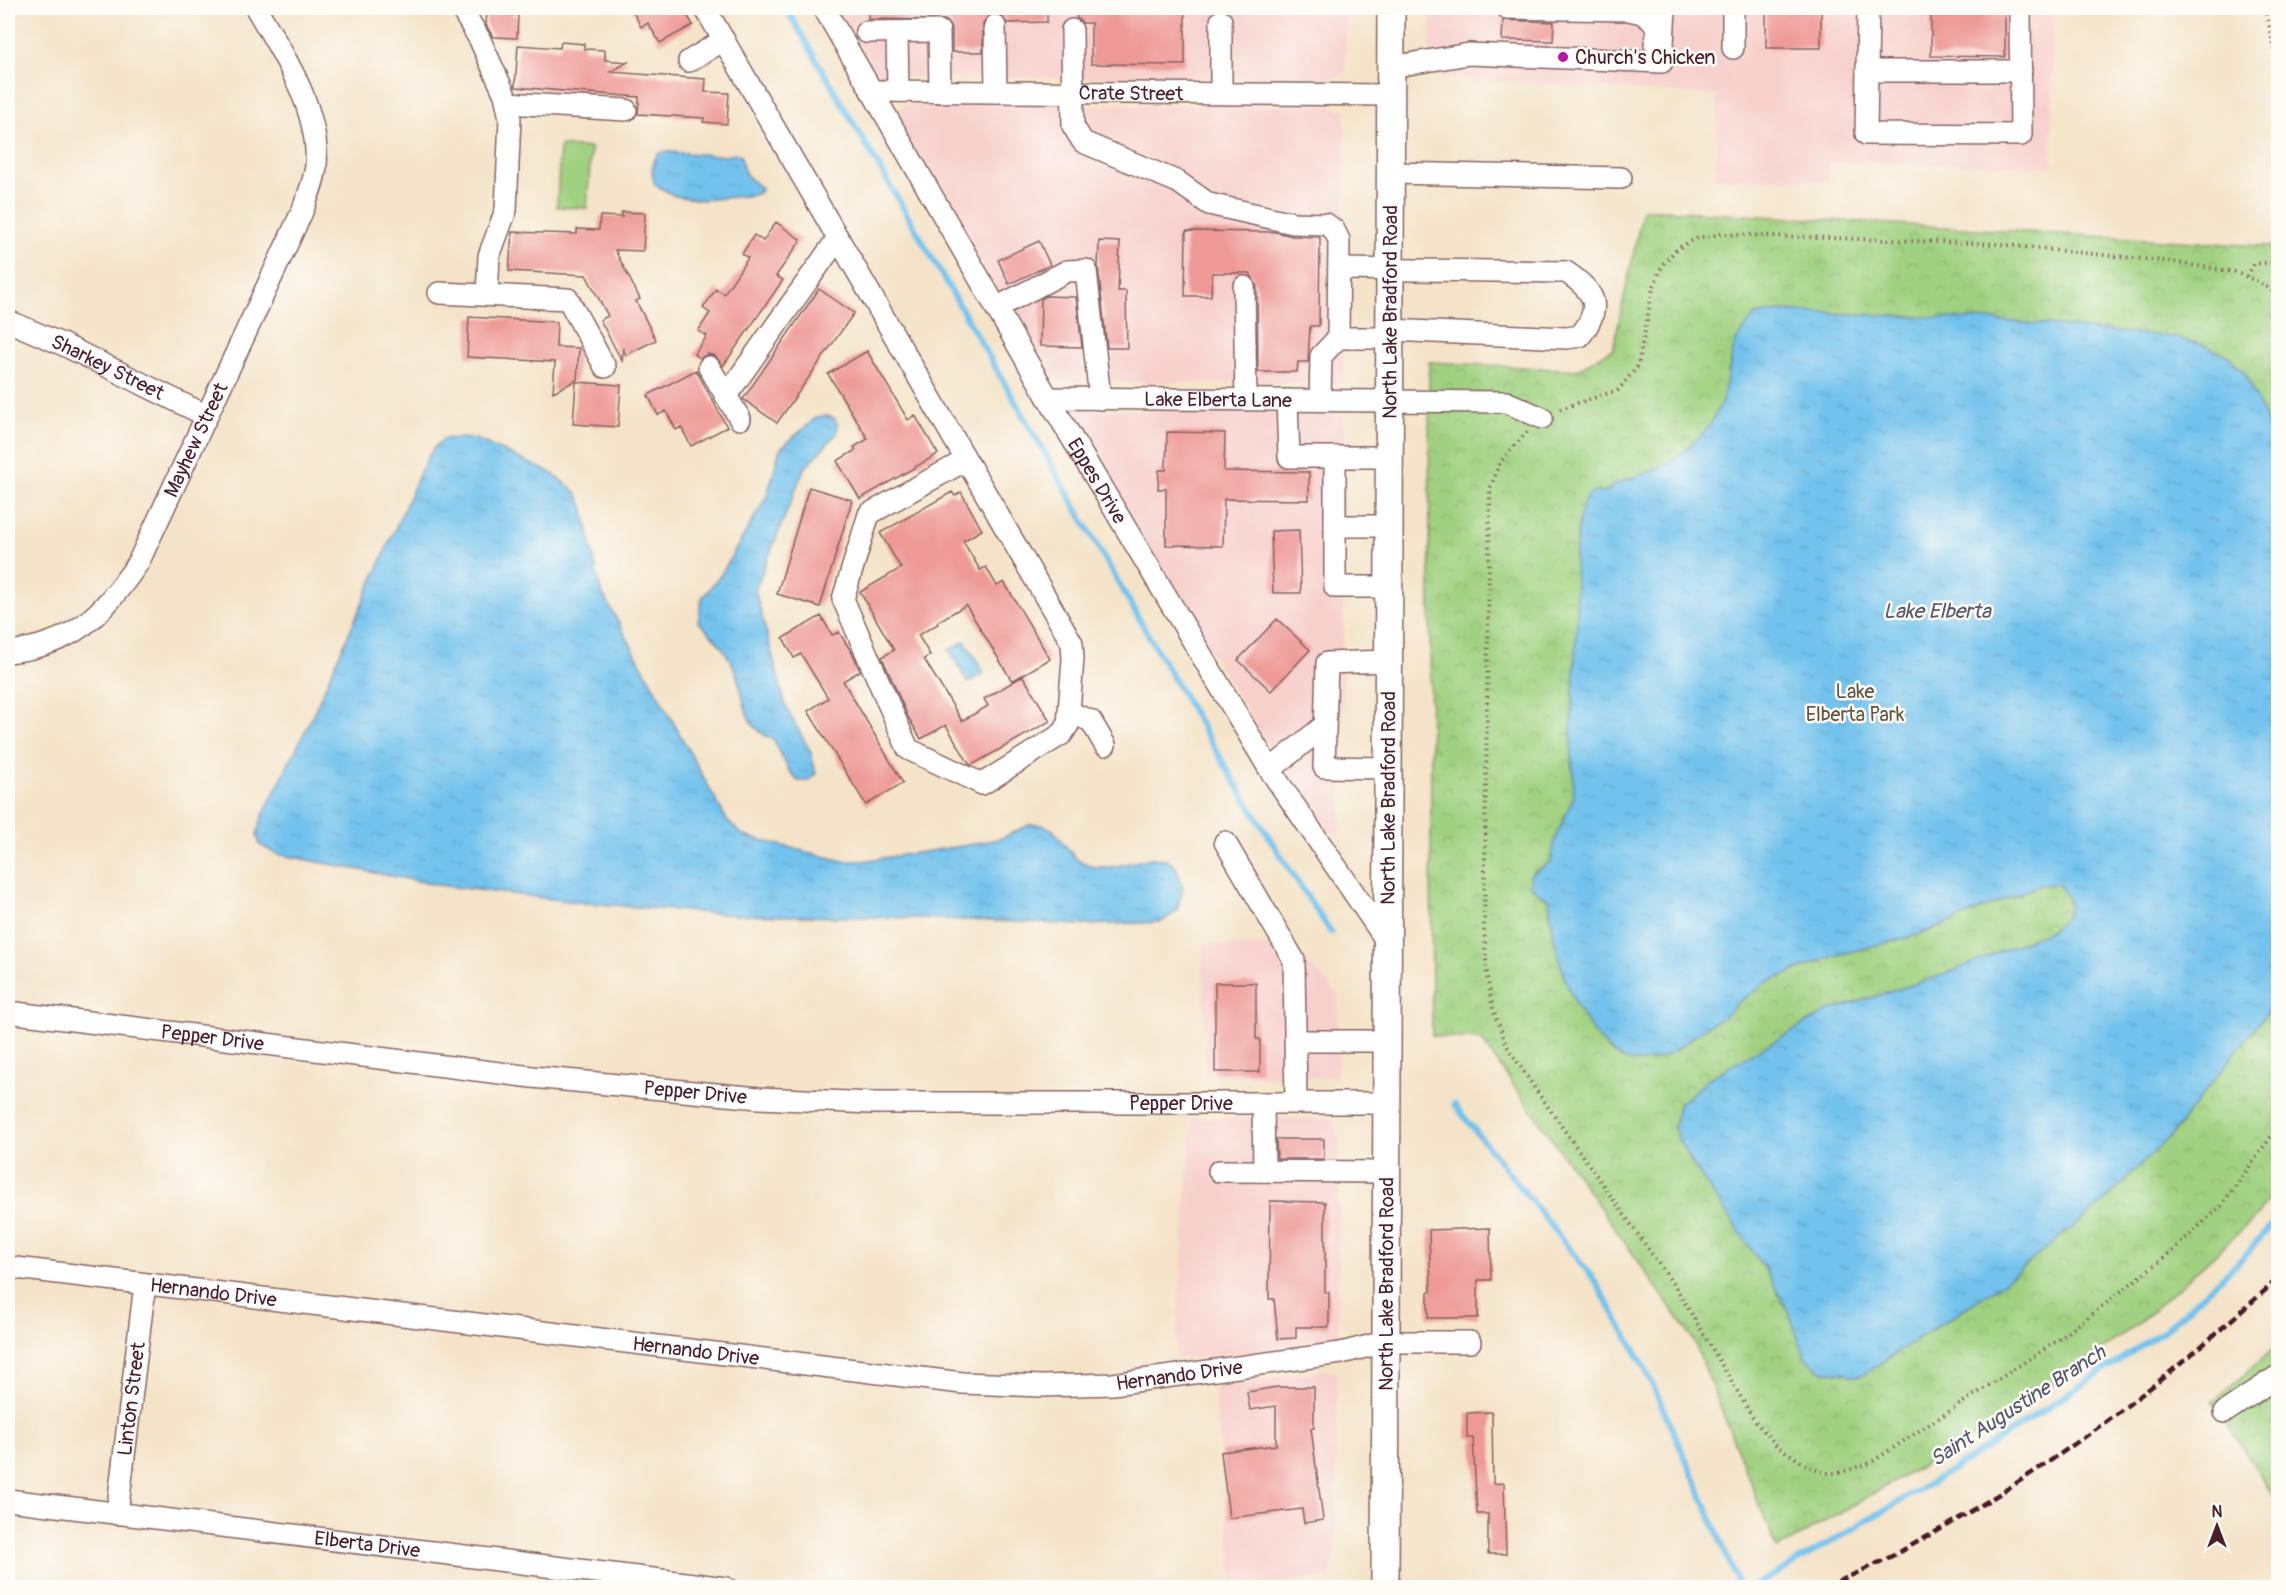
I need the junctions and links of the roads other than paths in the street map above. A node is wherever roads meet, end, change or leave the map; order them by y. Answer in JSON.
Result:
{"nodes":[{"id":1,"x":256,"y":8,"type":"edge"},
{"id":2,"x":461,"y":8,"type":"edge"},
{"id":3,"x":705,"y":8,"type":"edge"},
{"id":4,"x":824,"y":8,"type":"edge"},
{"id":5,"x":1390,"y":8,"type":"edge"},
{"id":6,"x":1507,"y":8,"type":"edge"},
{"id":7,"x":1665,"y":8,"type":"edge"},
{"id":8,"x":1732,"y":8,"type":"edge"},
{"id":9,"x":1868,"y":8,"type":"edge"},
{"id":10,"x":2020,"y":8,"type":"edge"},
{"id":11,"x":1221,"y":21,"type":"dead end"},
{"id":12,"x":995,"y":26,"type":"dead end"},
{"id":13,"x":1072,"y":30,"type":"dead end"},
{"id":14,"x":866,"y":32,"type":"dead end"},
{"id":15,"x":897,"y":32,"type":"junction"},
{"id":16,"x":724,"y":40,"type":"junction"},
{"id":17,"x":1733,"y":48,"type":"dead end"},
{"id":18,"x":689,"y":61,"type":"dead end"},
{"id":19,"x":1635,"y":61,"type":"junction"},
{"id":20,"x":1390,"y":67,"type":"junction"},
{"id":21,"x":1867,"y":71,"type":"junction"},
{"id":22,"x":2020,"y":72,"type":"junction"},
{"id":23,"x":871,"y":91,"type":"junction"},
{"id":24,"x":898,"y":91,"type":"junction"},
{"id":25,"x":940,"y":92,"type":"junction"},
{"id":26,"x":996,"y":92,"type":"junction"},
{"id":27,"x":1073,"y":92,"type":"junction"},
{"id":28,"x":1221,"y":93,"type":"junction"},
{"id":29,"x":1390,"y":95,"type":"junction"},
{"id":30,"x":507,"y":103,"type":"junction"},
{"id":31,"x":626,"y":110,"type":"dead end"},
{"id":32,"x":1390,"y":173,"type":"junction"},
{"id":33,"x":1621,"y":178,"type":"dead end"},
{"id":34,"x":838,"y":238,"type":"junction"},
{"id":35,"x":1339,"y":269,"type":"junction"},
{"id":36,"x":1389,"y":270,"type":"junction"},
{"id":37,"x":1244,"y":287,"type":"dead end"},
{"id":38,"x":439,"y":293,"type":"dead end"},
{"id":39,"x":486,"y":295,"type":"junction"},
{"id":40,"x":996,"y":308,"type":"junction"},
{"id":41,"x":8,"y":321,"type":"edge"},
{"id":42,"x":1389,"y":334,"type":"junction"},
{"id":43,"x":1338,"y":338,"type":"junction"},
{"id":44,"x":605,"y":367,"type":"dead end"},
{"id":45,"x":709,"y":367,"type":"dead end"},
{"id":46,"x":726,"y":396,"type":"junction"},
{"id":47,"x":1048,"y":398,"type":"junction"},
{"id":48,"x":1100,"y":399,"type":"junction"},
{"id":49,"x":1246,"y":399,"type":"junction"},
{"id":50,"x":1287,"y":400,"type":"junction"},
{"id":51,"x":1320,"y":400,"type":"junction"},
{"id":52,"x":1389,"y":400,"type":"junction"},
{"id":53,"x":207,"y":416,"type":"junction"},
{"id":54,"x":1542,"y":418,"type":"road end"},
{"id":55,"x":740,"y":419,"type":"dead end"},
{"id":56,"x":1335,"y":457,"type":"junction"},
{"id":57,"x":1389,"y":457,"type":"junction"},
{"id":58,"x":966,"y":460,"type":"junction"},
{"id":59,"x":1335,"y":526,"type":"junction"},
{"id":60,"x":1389,"y":526,"type":"junction"},
{"id":61,"x":1388,"y":587,"type":"junction"},
{"id":62,"x":8,"y":652,"type":"edge"},
{"id":63,"x":1388,"y":661,"type":"junction"},
{"id":64,"x":1069,"y":712,"type":"junction"},
{"id":65,"x":1325,"y":725,"type":"junction"},
{"id":66,"x":1105,"y":745,"type":"dead end"},
{"id":67,"x":1388,"y":768,"type":"junction"},
{"id":68,"x":1270,"y":770,"type":"junction"},
{"id":69,"x":1225,"y":842,"type":"dead end"},
{"id":70,"x":1388,"y":943,"type":"junction"},
{"id":71,"x":8,"y":1012,"type":"edge"},
{"id":72,"x":1296,"y":1041,"type":"junction"},
{"id":73,"x":1388,"y":1041,"type":"junction"},
{"id":74,"x":1263,"y":1103,"type":"junction"},
{"id":75,"x":1296,"y":1103,"type":"junction"},
{"id":76,"x":1388,"y":1103,"type":"junction"},
{"id":77,"x":1219,"y":1171,"type":"dead end"},
{"id":78,"x":1264,"y":1172,"type":"junction"},
{"id":79,"x":1387,"y":1172,"type":"junction"},
{"id":80,"x":8,"y":1267,"type":"edge"},
{"id":81,"x":145,"y":1284,"type":"junction"},
{"id":82,"x":1385,"y":1342,"type":"junction"},
{"id":83,"x":1470,"y":1342,"type":"dead end"},
{"id":84,"x":2278,"y":1376,"type":"edge"},
{"id":85,"x":2225,"y":1412,"type":"dead end"},
{"id":86,"x":8,"y":1500,"type":"edge"},
{"id":87,"x":117,"y":1514,"type":"junction"},
{"id":88,"x":726,"y":1587,"type":"edge"},
{"id":89,"x":1383,"y":1587,"type":"edge"}],
"edges":[{"from":1,"to":53,"type":"street","name":"Mayhew Street"},
{"from":2,"to":30,"type":"street"},
{"from":3,"to":16,"type":"street"},
{"from":4,"to":23,"type":"street","name":"Eppes Drive"},
{"from":5,"to":20,"type":"main road","name":"North Lake Bradford Road"},
{"from":6,"to":19,"type":"street"},
{"from":7,"to":19,"type":"street"},
{"from":8,"to":17,"type":"street"},
{"from":9,"to":21,"type":"street"},
{"from":10,"to":22,"type":"street"},
{"from":11,"to":28,"type":"street"},
{"from":12,"to":26,"type":"street"},
{"from":13,"to":27,"type":"street"},
{"from":14,"to":15,"type":"street"},
{"from":15,"to":24,"type":"street"},
{"from":15,"to":25,"type":"street"},
{"from":16,"to":18,"type":"street"},
{"from":16,"to":34,"type":"street"},
{"from":19,"to":20,"type":"street"},
{"from":20,"to":29,"type":"main road","name":"North Lake Bradford Road"},
{"from":21,"to":22,"type":"street"},
{"from":21,"to":22,"type":"street"},
{"from":23,"to":24,"type":"street","name":"Crate Street"},
{"from":23,"to":40,"type":"street","name":"Eppes Drive"},
{"from":24,"to":25,"type":"street","name":"Crate Street"},
{"from":25,"to":26,"type":"street","name":"Crate Street"},
{"from":26,"to":27,"type":"street","name":"Crate Street"},
{"from":27,"to":28,"type":"street","name":"Crate Street"},
{"from":27,"to":35,"type":"street"},
{"from":28,"to":29,"type":"street","name":"Crate Street"},
{"from":29,"to":32,"type":"main road","name":"North Lake Bradford Road"},
{"from":30,"to":31,"type":"street"},
{"from":30,"to":39,"type":"street"},
{"from":32,"to":33,"type":"street"},
{"from":32,"to":36,"type":"main road","name":"North Lake Bradford Road"},
{"from":34,"to":46,"type":"street"},
{"from":34,"to":58,"type":"street"},
{"from":35,"to":36,"type":"street"},
{"from":35,"to":43,"type":"street"},
{"from":36,"to":42,"type":"main road","name":"North Lake Bradford Road"},
{"from":36,"to":42,"type":"street"},
{"from":37,"to":49,"type":"street"},
{"from":38,"to":39,"type":"street"},
{"from":39,"to":44,"type":"street"},
{"from":40,"to":47,"type":"street","name":"Eppes Drive"},
{"from":40,"to":48,"type":"street"},
{"from":41,"to":53,"type":"street","name":"Sharkey Street"},
{"from":42,"to":43,"type":"street"},
{"from":42,"to":52,"type":"main road","name":"North Lake Bradford Road"},
{"from":43,"to":51,"type":"street"},
{"from":45,"to":46,"type":"street"},
{"from":46,"to":55,"type":"street"},
{"from":47,"to":48,"type":"street","name":"Lake Elberta Lane"},
{"from":47,"to":68,"type":"street","name":"Eppes Drive"},
{"from":48,"to":49,"type":"street","name":"Lake Elberta Lane"},
{"from":49,"to":50,"type":"street","name":"Lake Elberta Lane"},
{"from":50,"to":51,"type":"street","name":"Lake Elberta Lane"},
{"from":50,"to":56,"type":"street"},
{"from":51,"to":52,"type":"street","name":"Lake Elberta Lane"},
{"from":52,"to":54,"type":"street","name":"Lake Elberta Lane"},
{"from":52,"to":57,"type":"main road","name":"North Lake Bradford Road"},
{"from":53,"to":62,"type":"street","name":"Mayhew Street"},
{"from":56,"to":57,"type":"street"},
{"from":56,"to":59,"type":"street"},
{"from":57,"to":60,"type":"main road","name":"North Lake Bradford Road"},
{"from":58,"to":64,"type":"street"},
{"from":58,"to":64,"type":"street"},
{"from":59,"to":60,"type":"street"},
{"from":59,"to":61,"type":"street"},
{"from":60,"to":61,"type":"main road","name":"North Lake Bradford Road"},
{"from":61,"to":63,"type":"main road","name":"North Lake Bradford Road"},
{"from":63,"to":65,"type":"street"},
{"from":63,"to":67,"type":"main road","name":"North Lake Bradford Road"},
{"from":64,"to":66,"type":"street"},
{"from":65,"to":67,"type":"street"},
{"from":65,"to":68,"type":"street"},
{"from":67,"to":70,"type":"main road","name":"North Lake Bradford Road"},
{"from":68,"to":70,"type":"street","name":"Eppes Drive"},
{"from":69,"to":72,"type":"street"},
{"from":70,"to":73,"type":"main road","name":"North Lake Bradford Road"},
{"from":71,"to":74,"type":"street","name":"Pepper Drive"},
{"from":72,"to":73,"type":"street"},
{"from":72,"to":75,"type":"street"},
{"from":73,"to":76,"type":"main road","name":"North Lake Bradford Road"},
{"from":74,"to":75,"type":"street","name":"Pepper Drive"},
{"from":74,"to":78,"type":"street"},
{"from":75,"to":76,"type":"street","name":"Pepper Drive"},
{"from":76,"to":79,"type":"main road","name":"North Lake Bradford Road"},
{"from":77,"to":78,"type":"street"},
{"from":78,"to":79,"type":"street"},
{"from":79,"to":82,"type":"main road","name":"North Lake Bradford Road"},
{"from":80,"to":81,"type":"street","name":"Hernando Drive"},
{"from":81,"to":82,"type":"street","name":"Hernando Drive"},
{"from":81,"to":87,"type":"street","name":"Linton Street"},
{"from":82,"to":83,"type":"street","name":"Hernando Drive"},
{"from":82,"to":89,"type":"main road","name":"North Lake Bradford Road"},
{"from":84,"to":85,"type":"street"},
{"from":86,"to":87,"type":"street","name":"Elberta Drive"},
{"from":87,"to":88,"type":"street","name":"Elberta Drive"}]}
